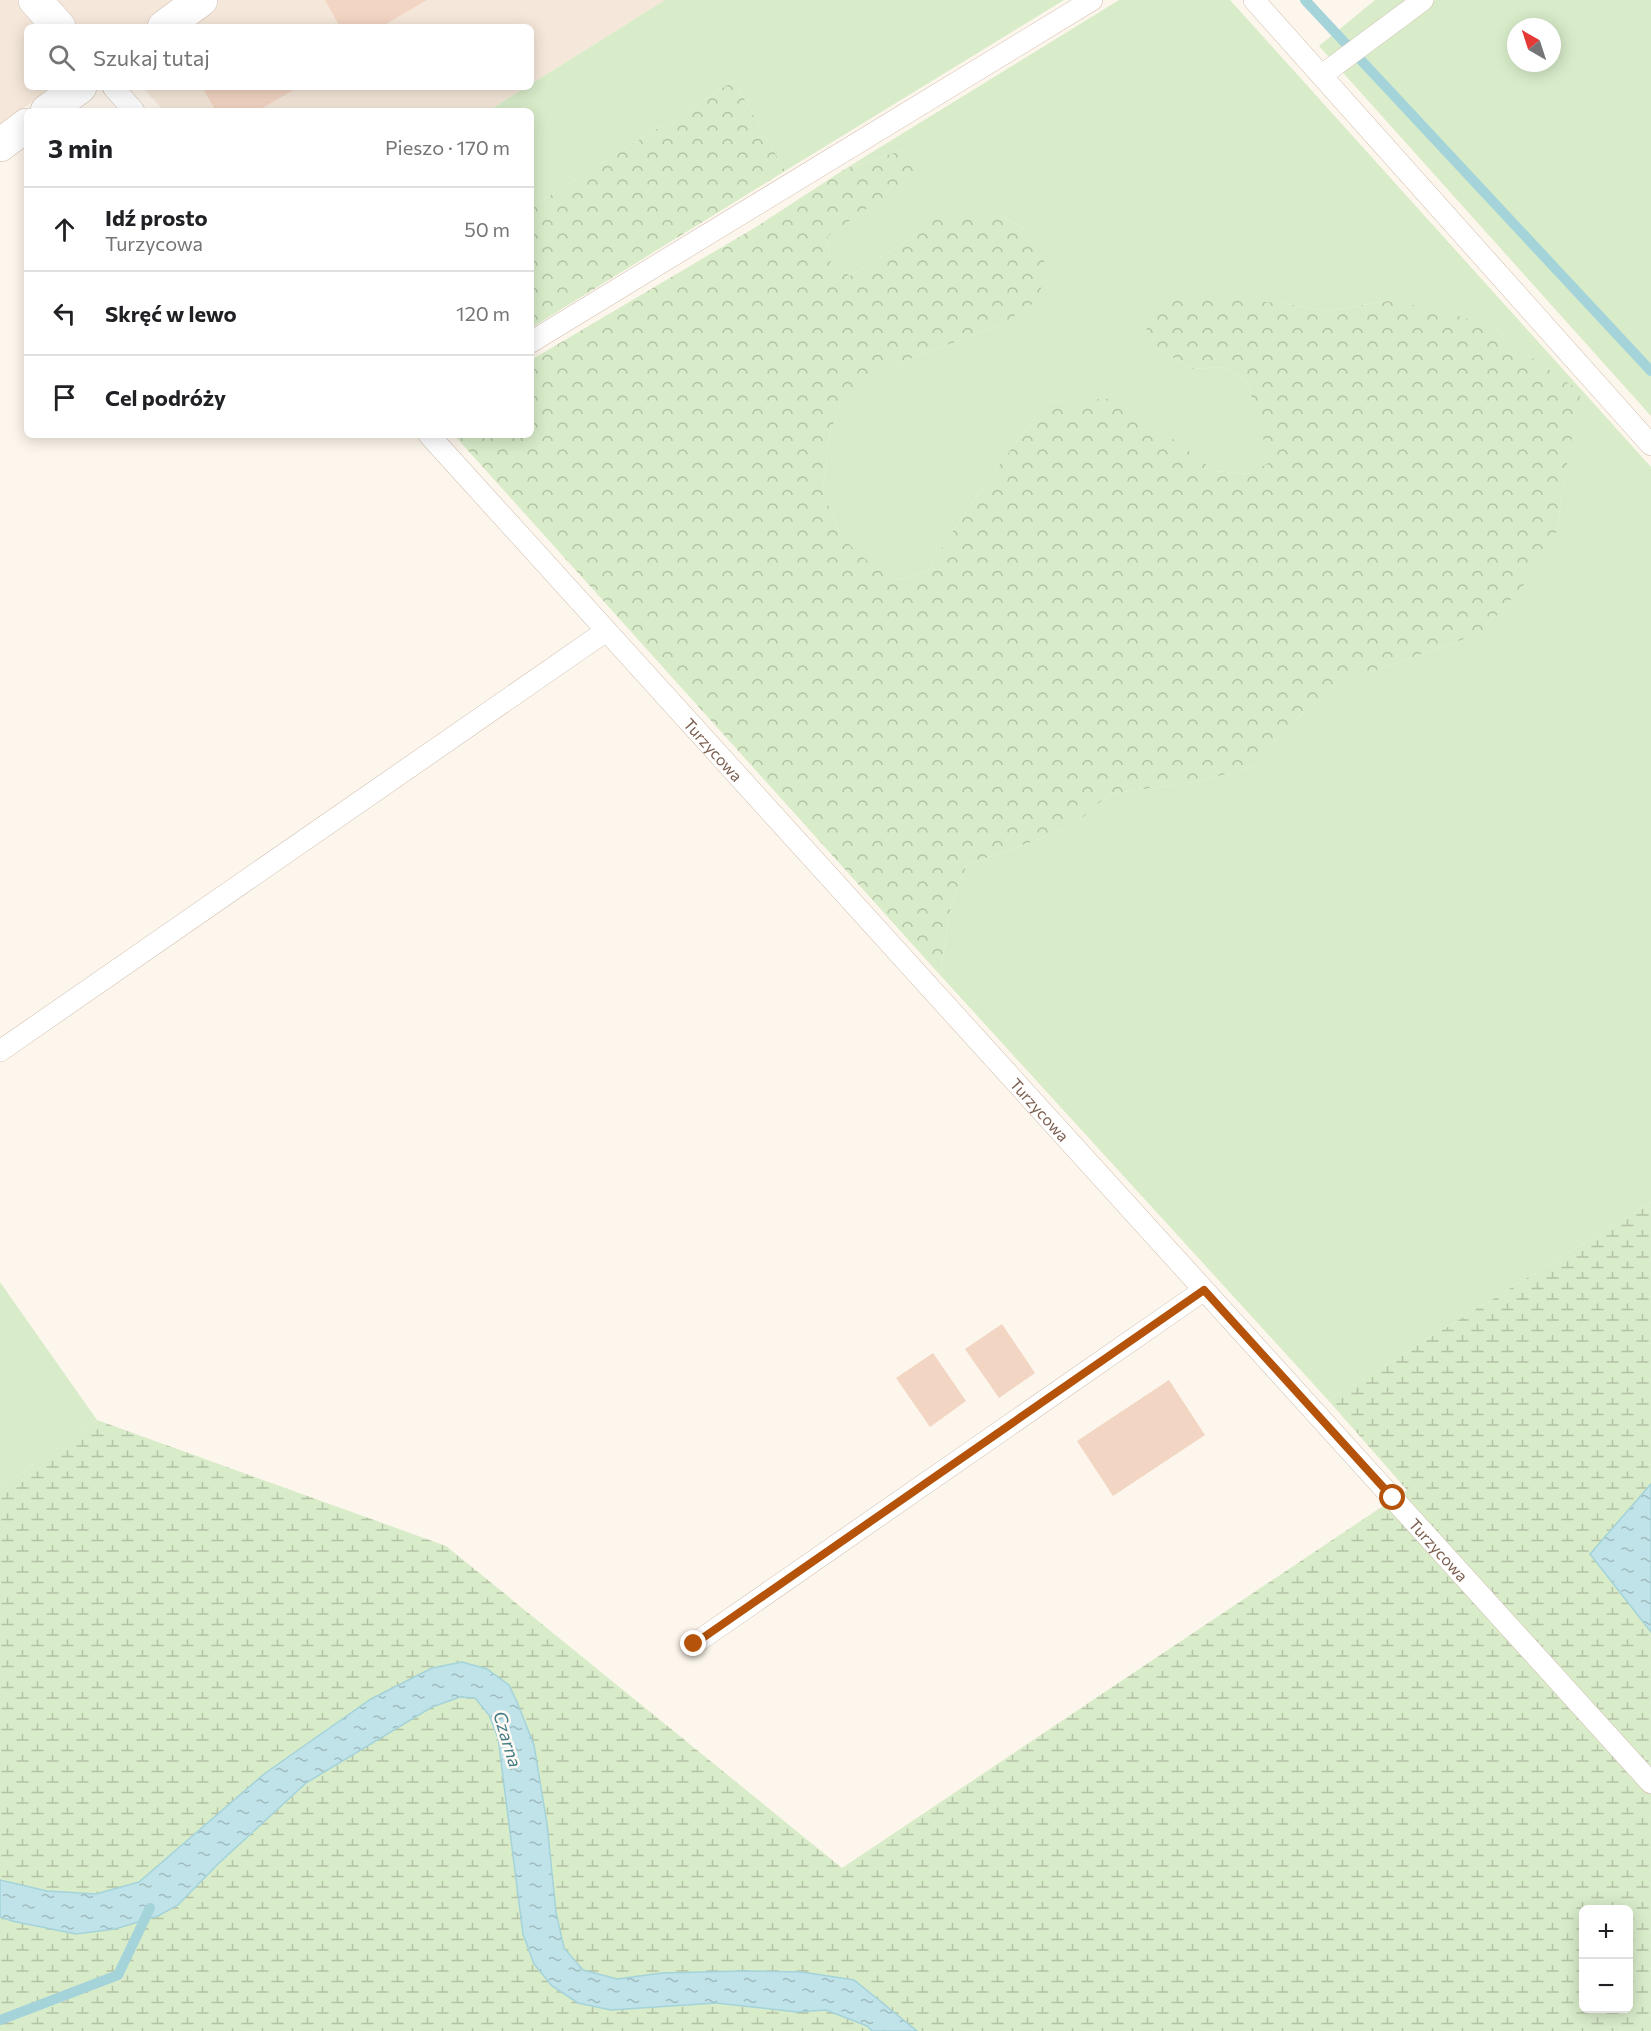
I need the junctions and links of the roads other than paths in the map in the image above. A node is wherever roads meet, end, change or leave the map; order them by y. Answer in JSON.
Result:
{"nodes":[{"id":1,"x":35,"y":0,"type":"edge"},
{"id":2,"x":201,"y":0,"type":"edge"},
{"id":3,"x":1092,"y":0,"type":"edge"},
{"id":4,"x":1254,"y":0,"type":"edge"},
{"id":5,"x":1423,"y":0,"type":"edge"},
{"id":6,"x":56,"y":24,"type":"edge"},
{"id":7,"x":168,"y":24,"type":"edge"},
{"id":8,"x":1322,"y":75,"type":"junction"},
{"id":9,"x":76,"y":90,"type":"edge"},
{"id":10,"x":116,"y":90,"type":"edge"},
{"id":11,"x":51,"y":108,"type":"edge"},
{"id":12,"x":131,"y":108,"type":"edge"},
{"id":13,"x":24,"y":127,"type":"edge"},
{"id":14,"x":0,"y":145,"type":"edge"},
{"id":15,"x":534,"y":340,"type":"edge"},
{"id":16,"x":432,"y":438,"type":"edge"},
{"id":17,"x":1651,"y":445,"type":"edge"},
{"id":18,"x":606,"y":631,"type":"junction"},
{"id":19,"x":0,"y":1051,"type":"edge"},
{"id":20,"x":1204,"y":1290,"type":"junction"},
{"id":21,"x":694,"y":1644,"type":"dead end"},
{"id":22,"x":1651,"y":1783,"type":"edge"}],
"edges":[{"from":1,"to":6,"type":"street"},
{"from":2,"to":7,"type":"street"},
{"from":3,"to":15,"type":"lane"},
{"from":4,"to":8,"type":"lane"},
{"from":5,"to":8,"type":"lane"},
{"from":8,"to":17,"type":"lane"},
{"from":9,"to":11,"type":"street"},
{"from":10,"to":12,"type":"lane"},
{"from":13,"to":14,"type":"street"},
{"from":16,"to":18,"type":"lane","name":"Turzycowa"},
{"from":18,"to":19,"type":"lane"},
{"from":18,"to":20,"type":"lane","name":"Turzycowa"},
{"from":20,"to":21,"type":"lane"},
{"from":20,"to":22,"type":"lane","name":"Turzycowa"}]}
